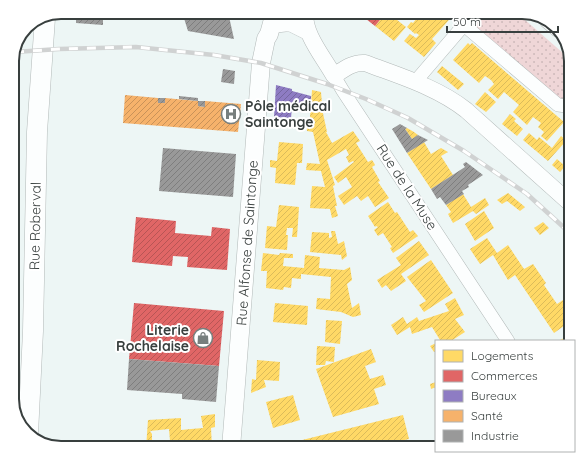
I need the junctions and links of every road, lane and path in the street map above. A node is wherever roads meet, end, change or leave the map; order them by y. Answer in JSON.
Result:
{"nodes":[{"id":1,"x":469,"y":19,"type":"edge"},
{"id":2,"x":300,"y":20,"type":"edge"},
{"id":3,"x":45,"y":22,"type":"edge"},
{"id":4,"x":269,"y":22,"type":"edge"},
{"id":5,"x":464,"y":25,"type":"junction"},
{"id":6,"x":334,"y":76,"type":"junction"},
{"id":7,"x":415,"y":82,"type":"junction"},
{"id":8,"x":564,"y":106,"type":"edge"},
{"id":9,"x":564,"y":198,"type":"edge"},
{"id":10,"x":507,"y":340,"type":"edge"},
{"id":11,"x":28,"y":425,"type":"edge"},
{"id":12,"x":232,"y":441,"type":"edge"}],
"edges":[{"from":1,"to":5,"type":"street"},
{"from":2,"to":4,"type":"street","name":"Rue de la Muse"},
{"from":2,"to":6,"type":"street","name":"Rue de la Muse"},
{"from":3,"to":11,"type":"main road","name":"Rue Roberval"},
{"from":4,"to":12,"type":"main road","name":"Rue Alfonse de Saintonge"},
{"from":5,"to":7,"type":"street"},
{"from":5,"to":8,"type":"street"},
{"from":6,"to":7,"type":"street"},
{"from":6,"to":10,"type":"street","name":"Rue de la Muse"},
{"from":7,"to":9,"type":"street"}]}
